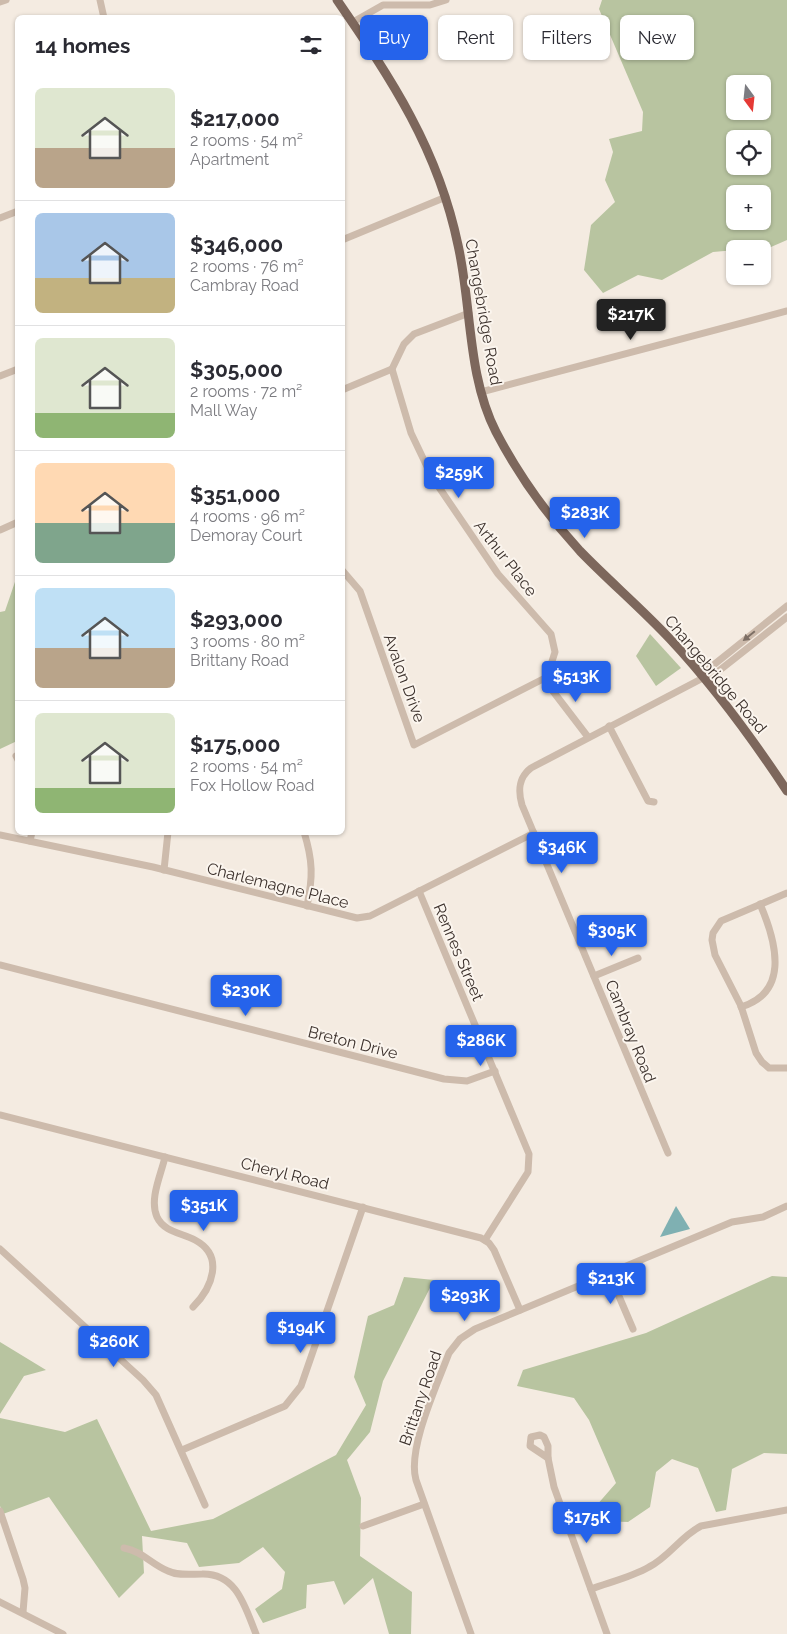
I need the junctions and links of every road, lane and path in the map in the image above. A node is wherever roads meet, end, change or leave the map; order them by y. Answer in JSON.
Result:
{"nodes":[{"id":1,"x":6,"y":0,"type":"edge"},
{"id":2,"x":100,"y":0,"type":"edge"},
{"id":3,"x":337,"y":0,"type":"edge"},
{"id":4,"x":446,"y":0,"type":"edge"},
{"id":5,"x":0,"y":2,"type":"edge"},
{"id":6,"x":103,"y":15,"type":"edge"},
{"id":7,"x":353,"y":22,"type":"junction"},
{"id":8,"x":446,"y":196,"type":"junction"},
{"id":9,"x":15,"y":212,"type":"edge"},
{"id":10,"x":0,"y":218,"type":"edge"},
{"id":11,"x":345,"y":239,"type":"edge"},
{"id":12,"x":787,"y":311,"type":"edge"},
{"id":13,"x":469,"y":313,"type":"junction"},
{"id":14,"x":392,"y":369,"type":"junction"},
{"id":15,"x":15,"y":370,"type":"edge"},
{"id":16,"x":0,"y":376,"type":"edge"},
{"id":17,"x":345,"y":389,"type":"edge"},
{"id":18,"x":482,"y":392,"type":"junction"},
{"id":19,"x":15,"y":523,"type":"edge"},
{"id":20,"x":0,"y":530,"type":"edge"},
{"id":21,"x":345,"y":574,"type":"edge"},
{"id":22,"x":787,"y":606,"type":"edge"},
{"id":23,"x":787,"y":617,"type":"edge"},
{"id":24,"x":547,"y":677,"type":"junction"},
{"id":25,"x":703,"y":678,"type":"junction"},
{"id":26,"x":609,"y":726,"type":"junction"},
{"id":27,"x":588,"y":737,"type":"junction"},
{"id":28,"x":787,"y":791,"type":"edge"},
{"id":29,"x":654,"y":802,"type":"dead end"},
{"id":30,"x":534,"y":833,"type":"junction"},
{"id":31,"x":0,"y":835,"type":"edge"},
{"id":32,"x":31,"y":835,"type":"edge"},
{"id":33,"x":168,"y":835,"type":"edge"},
{"id":34,"x":305,"y":835,"type":"edge"},
{"id":35,"x":30,"y":841,"type":"junction"},
{"id":36,"x":164,"y":870,"type":"junction"},
{"id":37,"x":419,"y":891,"type":"junction"},
{"id":38,"x":787,"y":893,"type":"edge"},
{"id":39,"x":760,"y":904,"type":"junction"},
{"id":40,"x":307,"y":906,"type":"junction"},
{"id":41,"x":638,"y":958,"type":"dead end"},
{"id":42,"x":783,"y":958,"type":"dead end"},
{"id":43,"x":0,"y":965,"type":"edge"},
{"id":44,"x":594,"y":976,"type":"junction"},
{"id":45,"x":772,"y":995,"type":"dead end"},
{"id":46,"x":741,"y":1007,"type":"junction"},
{"id":47,"x":787,"y":1068,"type":"edge"},
{"id":48,"x":495,"y":1071,"type":"junction"},
{"id":49,"x":0,"y":1115,"type":"edge"},
{"id":50,"x":668,"y":1153,"type":"dead end"},
{"id":51,"x":165,"y":1157,"type":"junction"},
{"id":52,"x":787,"y":1206,"type":"edge"},
{"id":53,"x":362,"y":1207,"type":"junction"},
{"id":54,"x":485,"y":1240,"type":"junction"},
{"id":55,"x":0,"y":1249,"type":"edge"},
{"id":56,"x":609,"y":1273,"type":"junction"},
{"id":57,"x":194,"y":1307,"type":"dead end"},
{"id":58,"x":520,"y":1310,"type":"junction"},
{"id":59,"x":633,"y":1329,"type":"dead end"},
{"id":60,"x":182,"y":1450,"type":"junction"},
{"id":61,"x":548,"y":1458,"type":"dead end"},
{"id":62,"x":424,"y":1504,"type":"junction"},
{"id":63,"x":205,"y":1505,"type":"dead end"},
{"id":64,"x":787,"y":1510,"type":"edge"},
{"id":65,"x":0,"y":1511,"type":"edge"},
{"id":66,"x":363,"y":1526,"type":"dead end"},
{"id":67,"x":124,"y":1548,"type":"dead end"},
{"id":68,"x":591,"y":1589,"type":"junction"},
{"id":69,"x":0,"y":1602,"type":"edge"},
{"id":70,"x":23,"y":1612,"type":"junction"},
{"id":71,"x":63,"y":1634,"type":"edge"},
{"id":72,"x":256,"y":1634,"type":"edge"},
{"id":73,"x":471,"y":1634,"type":"edge"},
{"id":74,"x":607,"y":1634,"type":"edge"}],
"edges":[{"from":1,"to":5,"type":"street"},
{"from":2,"to":6,"type":"street"},
{"from":3,"to":7,"type":"main road","name":"Changebridge Road"},
{"from":4,"to":7,"type":"street"},
{"from":7,"to":8,"type":"main road","name":"Changebridge Road"},
{"from":8,"to":11,"type":"street"},
{"from":8,"to":13,"type":"main road","name":"Changebridge Road"},
{"from":9,"to":10,"type":"street"},
{"from":12,"to":18,"type":"street"},
{"from":13,"to":14,"type":"street"},
{"from":13,"to":18,"type":"main road","name":"Changebridge Road"},
{"from":14,"to":17,"type":"street"},
{"from":14,"to":24,"type":"street","name":"Arthur Place"},
{"from":15,"to":16,"type":"street"},
{"from":18,"to":25,"type":"main road","name":"Changebridge Road"},
{"from":19,"to":20,"type":"street"},
{"from":21,"to":24,"type":"street","name":"Avalon Drive"},
{"from":22,"to":25,"type":"street","one_way":true},
{"from":23,"to":25,"type":"street"},
{"from":24,"to":27,"type":"street"},
{"from":25,"to":26,"type":"street","name":"Cambray Road"},
{"from":25,"to":28,"type":"main road","name":"Changebridge Road"},
{"from":26,"to":27,"type":"street","name":"Cambray Road"},
{"from":26,"to":29,"type":"street"},
{"from":27,"to":30,"type":"street","name":"Cambray Road"},
{"from":30,"to":37,"type":"street","name":"Charlemagne Place"},
{"from":30,"to":44,"type":"street","name":"Cambray Road"},
{"from":31,"to":35,"type":"street","name":"Charlemagne Place"},
{"from":32,"to":35,"type":"street"},
{"from":33,"to":36,"type":"street"},
{"from":34,"to":40,"type":"street"},
{"from":35,"to":36,"type":"street","name":"Charlemagne Place"},
{"from":36,"to":40,"type":"street","name":"Charlemagne Place"},
{"from":37,"to":40,"type":"street","name":"Charlemagne Place"},
{"from":37,"to":48,"type":"street","name":"Rennes Street"},
{"from":38,"to":39,"type":"street"},
{"from":39,"to":42,"type":"street"},
{"from":39,"to":46,"type":"street"},
{"from":41,"to":44,"type":"street"},
{"from":43,"to":48,"type":"street","name":"Breton Drive"},
{"from":44,"to":50,"type":"street","name":"Cambray Road"},
{"from":45,"to":46,"type":"street"},
{"from":46,"to":47,"type":"street"},
{"from":48,"to":54,"type":"street","name":"Rennes Street"},
{"from":49,"to":51,"type":"street","name":"Cheryl Road"},
{"from":51,"to":53,"type":"street","name":"Cheryl Road"},
{"from":51,"to":57,"type":"street"},
{"from":52,"to":56,"type":"street","name":"Brittany Road"},
{"from":53,"to":54,"type":"street","name":"Cheryl Road"},
{"from":53,"to":60,"type":"street"},
{"from":54,"to":58,"type":"street"},
{"from":55,"to":60,"type":"street"},
{"from":56,"to":58,"type":"street","name":"Brittany Road"},
{"from":56,"to":59,"type":"street"},
{"from":58,"to":62,"type":"street","name":"Brittany Road"},
{"from":60,"to":63,"type":"street"},
{"from":61,"to":68,"type":"street"},
{"from":62,"to":66,"type":"street"},
{"from":62,"to":73,"type":"street","name":"Brittany Road"},
{"from":64,"to":68,"type":"street"},
{"from":65,"to":70,"type":"street"},
{"from":67,"to":72,"type":"street"},
{"from":68,"to":74,"type":"street"},
{"from":69,"to":70,"type":"street"},
{"from":70,"to":71,"type":"street"}]}
